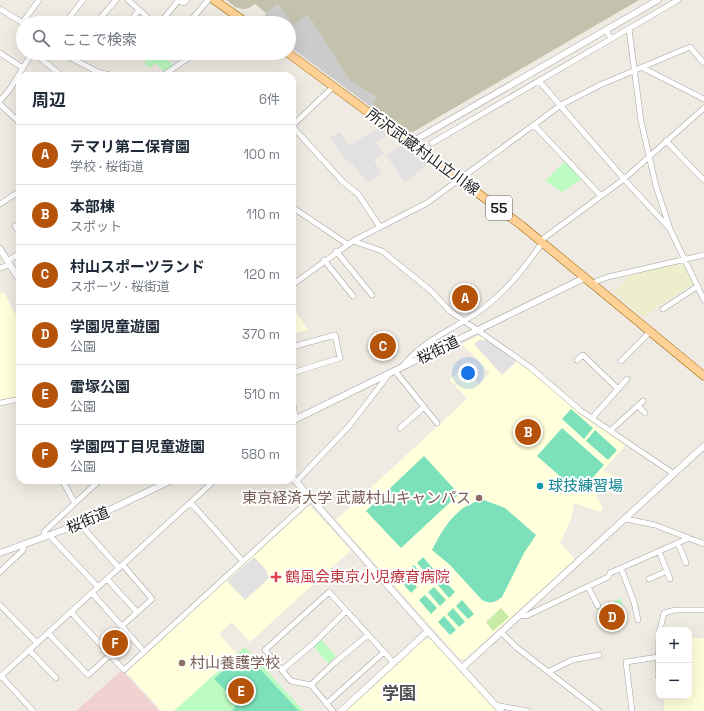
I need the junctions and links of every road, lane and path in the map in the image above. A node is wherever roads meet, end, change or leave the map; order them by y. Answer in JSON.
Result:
{"nodes":[{"id":1,"x":39,"y":0,"type":"edge"},
{"id":2,"x":83,"y":0,"type":"edge"},
{"id":3,"x":116,"y":0,"type":"edge"},
{"id":4,"x":128,"y":0,"type":"edge"},
{"id":5,"x":187,"y":0,"type":"edge"},
{"id":6,"x":208,"y":0,"type":"edge"},
{"id":7,"x":214,"y":0,"type":"edge"},
{"id":8,"x":658,"y":0,"type":"edge"},
{"id":9,"x":678,"y":0,"type":"edge"},
{"id":10,"x":0,"y":9,"type":"edge"},
{"id":11,"x":139,"y":10,"type":"junction"},
{"id":12,"x":28,"y":16,"type":"edge"},
{"id":13,"x":71,"y":16,"type":"edge"},
{"id":14,"x":102,"y":16,"type":"edge"},
{"id":15,"x":134,"y":16,"type":"edge"},
{"id":16,"x":146,"y":16,"type":"edge"},
{"id":17,"x":166,"y":16,"type":"edge"},
{"id":18,"x":195,"y":16,"type":"edge"},
{"id":19,"x":235,"y":16,"type":"edge"},
{"id":20,"x":16,"y":19,"type":"edge"},
{"id":21,"x":629,"y":29,"type":"junction"},
{"id":22,"x":606,"y":30,"type":"junction"},
{"id":23,"x":611,"y":39,"type":"junction"},
{"id":24,"x":0,"y":53,"type":"edge"},
{"id":25,"x":296,"y":59,"type":"edge"},
{"id":26,"x":28,"y":60,"type":"edge"},
{"id":27,"x":42,"y":60,"type":"edge"},
{"id":28,"x":75,"y":60,"type":"edge"},
{"id":29,"x":186,"y":60,"type":"edge"},
{"id":30,"x":704,"y":63,"type":"edge"},
{"id":31,"x":23,"y":68,"type":"junction"},
{"id":32,"x":643,"y":68,"type":"junction"},
{"id":33,"x":634,"y":71,"type":"junction"},
{"id":34,"x":21,"y":72,"type":"edge"},
{"id":35,"x":57,"y":72,"type":"edge"},
{"id":36,"x":98,"y":72,"type":"edge"},
{"id":37,"x":168,"y":72,"type":"edge"},
{"id":38,"x":16,"y":79,"type":"edge"},
{"id":39,"x":539,"y":81,"type":"junction"},
{"id":40,"x":334,"y":86,"type":"junction"},
{"id":41,"x":704,"y":99,"type":"edge"},
{"id":42,"x":0,"y":103,"type":"edge"},
{"id":43,"x":479,"y":104,"type":"junction"},
{"id":44,"x":561,"y":105,"type":"junction"},
{"id":45,"x":704,"y":108,"type":"edge"},
{"id":46,"x":484,"y":112,"type":"junction"},
{"id":47,"x":16,"y":119,"type":"edge"},
{"id":48,"x":296,"y":122,"type":"edge"},
{"id":49,"x":534,"y":125,"type":"junction"},
{"id":50,"x":296,"y":130,"type":"edge"},
{"id":51,"x":666,"y":141,"type":"junction"},
{"id":52,"x":410,"y":143,"type":"junction"},
{"id":53,"x":432,"y":143,"type":"dead end"},
{"id":54,"x":649,"y":157,"type":"junction"},
{"id":55,"x":461,"y":180,"type":"junction"},
{"id":56,"x":624,"y":180,"type":"junction"},
{"id":57,"x":704,"y":180,"type":"edge"},
{"id":58,"x":16,"y":194,"type":"edge"},
{"id":59,"x":601,"y":196,"type":"junction"},
{"id":60,"x":0,"y":204,"type":"edge"},
{"id":61,"x":296,"y":210,"type":"edge"},
{"id":62,"x":380,"y":227,"type":"junction"},
{"id":63,"x":670,"y":229,"type":"junction"},
{"id":64,"x":352,"y":241,"type":"junction"},
{"id":65,"x":541,"y":242,"type":"junction"},
{"id":66,"x":347,"y":244,"type":"junction"},
{"id":67,"x":0,"y":250,"type":"edge"},
{"id":68,"x":336,"y":251,"type":"junction"},
{"id":69,"x":16,"y":256,"type":"edge"},
{"id":70,"x":704,"y":256,"type":"edge"},
{"id":71,"x":324,"y":260,"type":"junction"},
{"id":72,"x":684,"y":260,"type":"junction"},
{"id":73,"x":8,"y":263,"type":"junction"},
{"id":74,"x":0,"y":268,"type":"edge"},
{"id":75,"x":16,"y":275,"type":"edge"},
{"id":76,"x":584,"y":278,"type":"junction"},
{"id":77,"x":296,"y":282,"type":"edge"},
{"id":78,"x":593,"y":285,"type":"junction"},
{"id":79,"x":698,"y":286,"type":"junction"},
{"id":80,"x":372,"y":295,"type":"dead end"},
{"id":81,"x":353,"y":296,"type":"dead end"},
{"id":82,"x":704,"y":300,"type":"edge"},
{"id":83,"x":663,"y":308,"type":"dead end"},
{"id":84,"x":464,"y":320,"type":"junction"},
{"id":85,"x":479,"y":330,"type":"junction"},
{"id":86,"x":650,"y":332,"type":"junction"},
{"id":87,"x":296,"y":346,"type":"edge"},
{"id":88,"x":578,"y":360,"type":"dead end"},
{"id":89,"x":621,"y":361,"type":"dead end"},
{"id":90,"x":402,"y":367,"type":"junction"},
{"id":91,"x":296,"y":372,"type":"edge"},
{"id":92,"x":392,"y":372,"type":"junction"},
{"id":93,"x":704,"y":376,"type":"edge"},
{"id":94,"x":627,"y":379,"type":"dead end"},
{"id":95,"x":618,"y":390,"type":"junction"},
{"id":96,"x":16,"y":400,"type":"edge"},
{"id":97,"x":643,"y":402,"type":"dead end"},
{"id":98,"x":0,"y":404,"type":"edge"},
{"id":99,"x":638,"y":406,"type":"junction"},
{"id":100,"x":424,"y":407,"type":"junction"},
{"id":101,"x":645,"y":413,"type":"dead end"},
{"id":102,"x":592,"y":418,"type":"junction"},
{"id":103,"x":296,"y":419,"type":"edge"},
{"id":104,"x":437,"y":423,"type":"dead end"},
{"id":105,"x":400,"y":428,"type":"dead end"},
{"id":106,"x":611,"y":430,"type":"junction"},
{"id":107,"x":704,"y":446,"type":"edge"},
{"id":108,"x":674,"y":474,"type":"junction"},
{"id":109,"x":296,"y":478,"type":"edge"},
{"id":110,"x":296,"y":482,"type":"edge"},
{"id":111,"x":64,"y":484,"type":"edge"},
{"id":112,"x":96,"y":484,"type":"edge"},
{"id":113,"x":164,"y":484,"type":"edge"},
{"id":114,"x":212,"y":484,"type":"edge"},
{"id":115,"x":311,"y":499,"type":"junction"},
{"id":116,"x":76,"y":503,"type":"junction"},
{"id":117,"x":191,"y":503,"type":"junction"},
{"id":118,"x":626,"y":519,"type":"junction"},
{"id":119,"x":80,"y":524,"type":"junction"},
{"id":120,"x":47,"y":537,"type":"junction"},
{"id":121,"x":689,"y":538,"type":"junction"},
{"id":122,"x":678,"y":543,"type":"junction"},
{"id":123,"x":704,"y":544,"type":"edge"},
{"id":124,"x":24,"y":545,"type":"junction"},
{"id":125,"x":659,"y":551,"type":"junction"},
{"id":126,"x":0,"y":553,"type":"edge"},
{"id":127,"x":240,"y":558,"type":"dead end"},
{"id":128,"x":686,"y":564,"type":"dead end"},
{"id":129,"x":121,"y":567,"type":"junction"},
{"id":130,"x":621,"y":568,"type":"junction"},
{"id":131,"x":667,"y":571,"type":"junction"},
{"id":132,"x":0,"y":572,"type":"edge"},
{"id":133,"x":107,"y":579,"type":"junction"},
{"id":134,"x":649,"y":579,"type":"dead end"},
{"id":135,"x":670,"y":579,"type":"dead end"},
{"id":136,"x":98,"y":587,"type":"junction"},
{"id":137,"x":588,"y":587,"type":"junction"},
{"id":138,"x":92,"y":593,"type":"junction"},
{"id":139,"x":0,"y":604,"type":"edge"},
{"id":140,"x":598,"y":606,"type":"dead end"},
{"id":141,"x":704,"y":610,"type":"edge"},
{"id":142,"x":346,"y":611,"type":"junction"},
{"id":143,"x":71,"y":612,"type":"junction"},
{"id":144,"x":137,"y":612,"type":"junction"},
{"id":145,"x":520,"y":615,"type":"junction"},
{"id":146,"x":638,"y":620,"type":"dead end"},
{"id":147,"x":122,"y":626,"type":"junction"},
{"id":148,"x":660,"y":627,"type":"edge"},
{"id":149,"x":428,"y":631,"type":"junction"},
{"id":150,"x":501,"y":632,"type":"junction"},
{"id":151,"x":48,"y":633,"type":"junction"},
{"id":152,"x":368,"y":635,"type":"junction"},
{"id":153,"x":37,"y":643,"type":"junction"},
{"id":154,"x":142,"y":648,"type":"dead end"},
{"id":155,"x":29,"y":650,"type":"junction"},
{"id":156,"x":384,"y":652,"type":"junction"},
{"id":157,"x":599,"y":654,"type":"dead end"},
{"id":158,"x":110,"y":655,"type":"junction"},
{"id":159,"x":656,"y":657,"type":"edge"},
{"id":160,"x":394,"y":663,"type":"junction"},
{"id":161,"x":462,"y":668,"type":"junction"},
{"id":162,"x":282,"y":670,"type":"junction"},
{"id":163,"x":548,"y":672,"type":"junction"},
{"id":164,"x":1,"y":677,"type":"edge"},
{"id":165,"x":56,"y":678,"type":"dead end"},
{"id":166,"x":310,"y":685,"type":"junction"},
{"id":167,"x":326,"y":704,"type":"junction"},
{"id":168,"x":495,"y":705,"type":"junction"},
{"id":169,"x":33,"y":711,"type":"edge"},
{"id":170,"x":333,"y":711,"type":"edge"},
{"id":171,"x":342,"y":711,"type":"edge"},
{"id":172,"x":501,"y":711,"type":"edge"},
{"id":173,"x":527,"y":711,"type":"edge"},
{"id":174,"x":599,"y":711,"type":"edge"},
{"id":175,"x":632,"y":711,"type":"edge"}],
"edges":[{"from":1,"to":12,"type":"street"},
{"from":2,"to":13,"type":"street"},
{"from":3,"to":14,"type":"street"},
{"from":4,"to":11,"type":"street"},
{"from":5,"to":17,"type":"street"},
{"from":6,"to":18,"type":"street"},
{"from":7,"to":19,"type":"main road"},
{"from":8,"to":22,"type":"street"},
{"from":9,"to":21,"type":"street"},
{"from":10,"to":20,"type":"street"},
{"from":11,"to":15,"type":"street"},
{"from":11,"to":16,"type":"street"},
{"from":21,"to":23,"type":"street"},
{"from":21,"to":33,"type":"street"},
{"from":22,"to":23,"type":"street"},
{"from":22,"to":43,"type":"street"},
{"from":23,"to":39,"type":"street"},
{"from":24,"to":31,"type":"street"},
{"from":25,"to":40,"type":"main road","name":"所沢武蔵村山立川線","number":"55"},
{"from":26,"to":31,"type":"street"},
{"from":27,"to":35,"type":"street"},
{"from":28,"to":36,"type":"street"},
{"from":29,"to":37,"type":"street"},
{"from":30,"to":32,"type":"street"},
{"from":31,"to":34,"type":"street"},
{"from":32,"to":33,"type":"street"},
{"from":32,"to":41,"type":"street"},
{"from":33,"to":44,"type":"street"},
{"from":33,"to":54,"type":"street"},
{"from":38,"to":42,"type":"street"},
{"from":39,"to":44,"type":"street"},
{"from":39,"to":46,"type":"street"},
{"from":40,"to":48,"type":"street"},
{"from":40,"to":52,"type":"main road","name":"所沢武蔵村山立川線","number":"55"},
{"from":42,"to":47,"type":"street"},
{"from":43,"to":46,"type":"street"},
{"from":43,"to":52,"type":"street"},
{"from":44,"to":49,"type":"street"},
{"from":44,"to":56,"type":"street"},
{"from":45,"to":51,"type":"street"},
{"from":46,"to":53,"type":"street"},
{"from":49,"to":55,"type":"street"},
{"from":49,"to":59,"type":"street"},
{"from":50,"to":62,"type":"street"},
{"from":51,"to":54,"type":"street"},
{"from":51,"to":57,"type":"street"},
{"from":52,"to":55,"type":"main road","name":"所沢武蔵村山立川線","number":"55"},
{"from":54,"to":56,"type":"street"},
{"from":54,"to":63,"type":"street"},
{"from":55,"to":62,"type":"street"},
{"from":55,"to":65,"type":"main road","name":"所沢武蔵村山立川線","number":"55"},
{"from":56,"to":59,"type":"street"},
{"from":56,"to":63,"type":"street"},
{"from":58,"to":60,"type":"street"},
{"from":59,"to":65,"type":"street"},
{"from":61,"to":66,"type":"street"},
{"from":62,"to":64,"type":"street"},
{"from":63,"to":72,"type":"street"},
{"from":64,"to":66,"type":"street"},
{"from":64,"to":84,"type":"street"},
{"from":65,"to":76,"type":"main road","name":"所沢武蔵村山立川線","number":"55"},
{"from":65,"to":84,"type":"street"},
{"from":66,"to":68,"type":"street"},
{"from":67,"to":73,"type":"street"},
{"from":68,"to":71,"type":"street"},
{"from":68,"to":80,"type":"street"},
{"from":69,"to":73,"type":"street"},
{"from":70,"to":72,"type":"street"},
{"from":71,"to":77,"type":"street"},
{"from":71,"to":81,"type":"street"},
{"from":72,"to":78,"type":"street"},
{"from":72,"to":79,"type":"street"},
{"from":73,"to":74,"type":"street"},
{"from":73,"to":75,"type":"street"},
{"from":76,"to":78,"type":"main road","name":"所沢武蔵村山立川線","number":"55"},
{"from":76,"to":85,"type":"street","name":"桜街道"},
{"from":78,"to":86,"type":"main road","name":"所沢武蔵村山立川線","number":"55"},
{"from":79,"to":82,"type":"street"},
{"from":79,"to":83,"type":"street"},
{"from":84,"to":85,"type":"street"},
{"from":84,"to":90,"type":"street"},
{"from":85,"to":90,"type":"street","name":"桜街道"},
{"from":85,"to":102,"type":"street"},
{"from":86,"to":89,"type":"street"},
{"from":86,"to":93,"type":"main road","name":"所沢武蔵村山立川線","number":"55"},
{"from":87,"to":91,"type":"street"},
{"from":88,"to":95,"type":"street"},
{"from":90,"to":92,"type":"street","name":"桜街道"},
{"from":92,"to":100,"type":"street"},
{"from":92,"to":103,"type":"street","name":"桜街道"},
{"from":92,"to":109,"type":"street"},
{"from":94,"to":95,"type":"street"},
{"from":95,"to":102,"type":"street"},
{"from":96,"to":98,"type":"street"},
{"from":97,"to":99,"type":"street"},
{"from":99,"to":101,"type":"street"},
{"from":99,"to":106,"type":"street"},
{"from":100,"to":104,"type":"street"},
{"from":100,"to":105,"type":"street"},
{"from":102,"to":106,"type":"street"},
{"from":106,"to":108,"type":"street"},
{"from":107,"to":108,"type":"street"},
{"from":108,"to":118,"type":"street"},
{"from":110,"to":115,"type":"street"},
{"from":111,"to":116,"type":"street"},
{"from":112,"to":116,"type":"street"},
{"from":113,"to":119,"type":"street","name":"桜街道"},
{"from":114,"to":117,"type":"street"},
{"from":115,"to":149,"type":"street"},
{"from":115,"to":158,"type":"street"},
{"from":116,"to":120,"type":"street"},
{"from":117,"to":127,"type":"street"},
{"from":117,"to":129,"type":"street"},
{"from":118,"to":121,"type":"street"},
{"from":118,"to":145,"type":"street"},
{"from":119,"to":120,"type":"street","name":"桜街道"},
{"from":119,"to":129,"type":"street"},
{"from":120,"to":124,"type":"street","name":"桜街道"},
{"from":120,"to":136,"type":"street"},
{"from":121,"to":122,"type":"street"},
{"from":121,"to":123,"type":"street"},
{"from":122,"to":125,"type":"street"},
{"from":122,"to":128,"type":"street"},
{"from":124,"to":126,"type":"street","name":"桜街道"},
{"from":124,"to":132,"type":"street"},
{"from":125,"to":130,"type":"street"},
{"from":125,"to":131,"type":"street"},
{"from":129,"to":133,"type":"street"},
{"from":129,"to":144,"type":"street"},
{"from":130,"to":137,"type":"street"},
{"from":130,"to":146,"type":"street"},
{"from":131,"to":134,"type":"street"},
{"from":131,"to":135,"type":"street"},
{"from":133,"to":136,"type":"street"},
{"from":133,"to":144,"type":"street"},
{"from":136,"to":138,"type":"street"},
{"from":137,"to":140,"type":"street"},
{"from":137,"to":145,"type":"street"},
{"from":138,"to":143,"type":"street"},
{"from":138,"to":147,"type":"street"},
{"from":139,"to":153,"type":"street"},
{"from":141,"to":148,"type":"street"},
{"from":142,"to":152,"type":"street"},
{"from":142,"to":162,"type":"street"},
{"from":142,"to":162,"type":"street"},
{"from":143,"to":151,"type":"street"},
{"from":143,"to":158,"type":"street"},
{"from":144,"to":147,"type":"street"},
{"from":145,"to":150,"type":"street"},
{"from":147,"to":154,"type":"street"},
{"from":149,"to":160,"type":"street"},
{"from":149,"to":161,"type":"street"},
{"from":150,"to":161,"type":"street"},
{"from":150,"to":163,"type":"street"},
{"from":151,"to":153,"type":"street"},
{"from":151,"to":158,"type":"street"},
{"from":152,"to":156,"type":"street"},
{"from":152,"to":166,"type":"street"},
{"from":153,"to":155,"type":"street"},
{"from":155,"to":164,"type":"street"},
{"from":155,"to":165,"type":"street"},
{"from":156,"to":160,"type":"street"},
{"from":156,"to":167,"type":"street"},
{"from":157,"to":163,"type":"street"},
{"from":159,"to":175,"type":"street"},
{"from":160,"to":171,"type":"street"},
{"from":161,"to":168,"type":"street"},
{"from":162,"to":166,"type":"street"},
{"from":163,"to":174,"type":"street"},
{"from":164,"to":169,"type":"street"},
{"from":166,"to":167,"type":"street"},
{"from":167,"to":170,"type":"street"},
{"from":168,"to":172,"type":"street"},
{"from":168,"to":173,"type":"street"}]}
